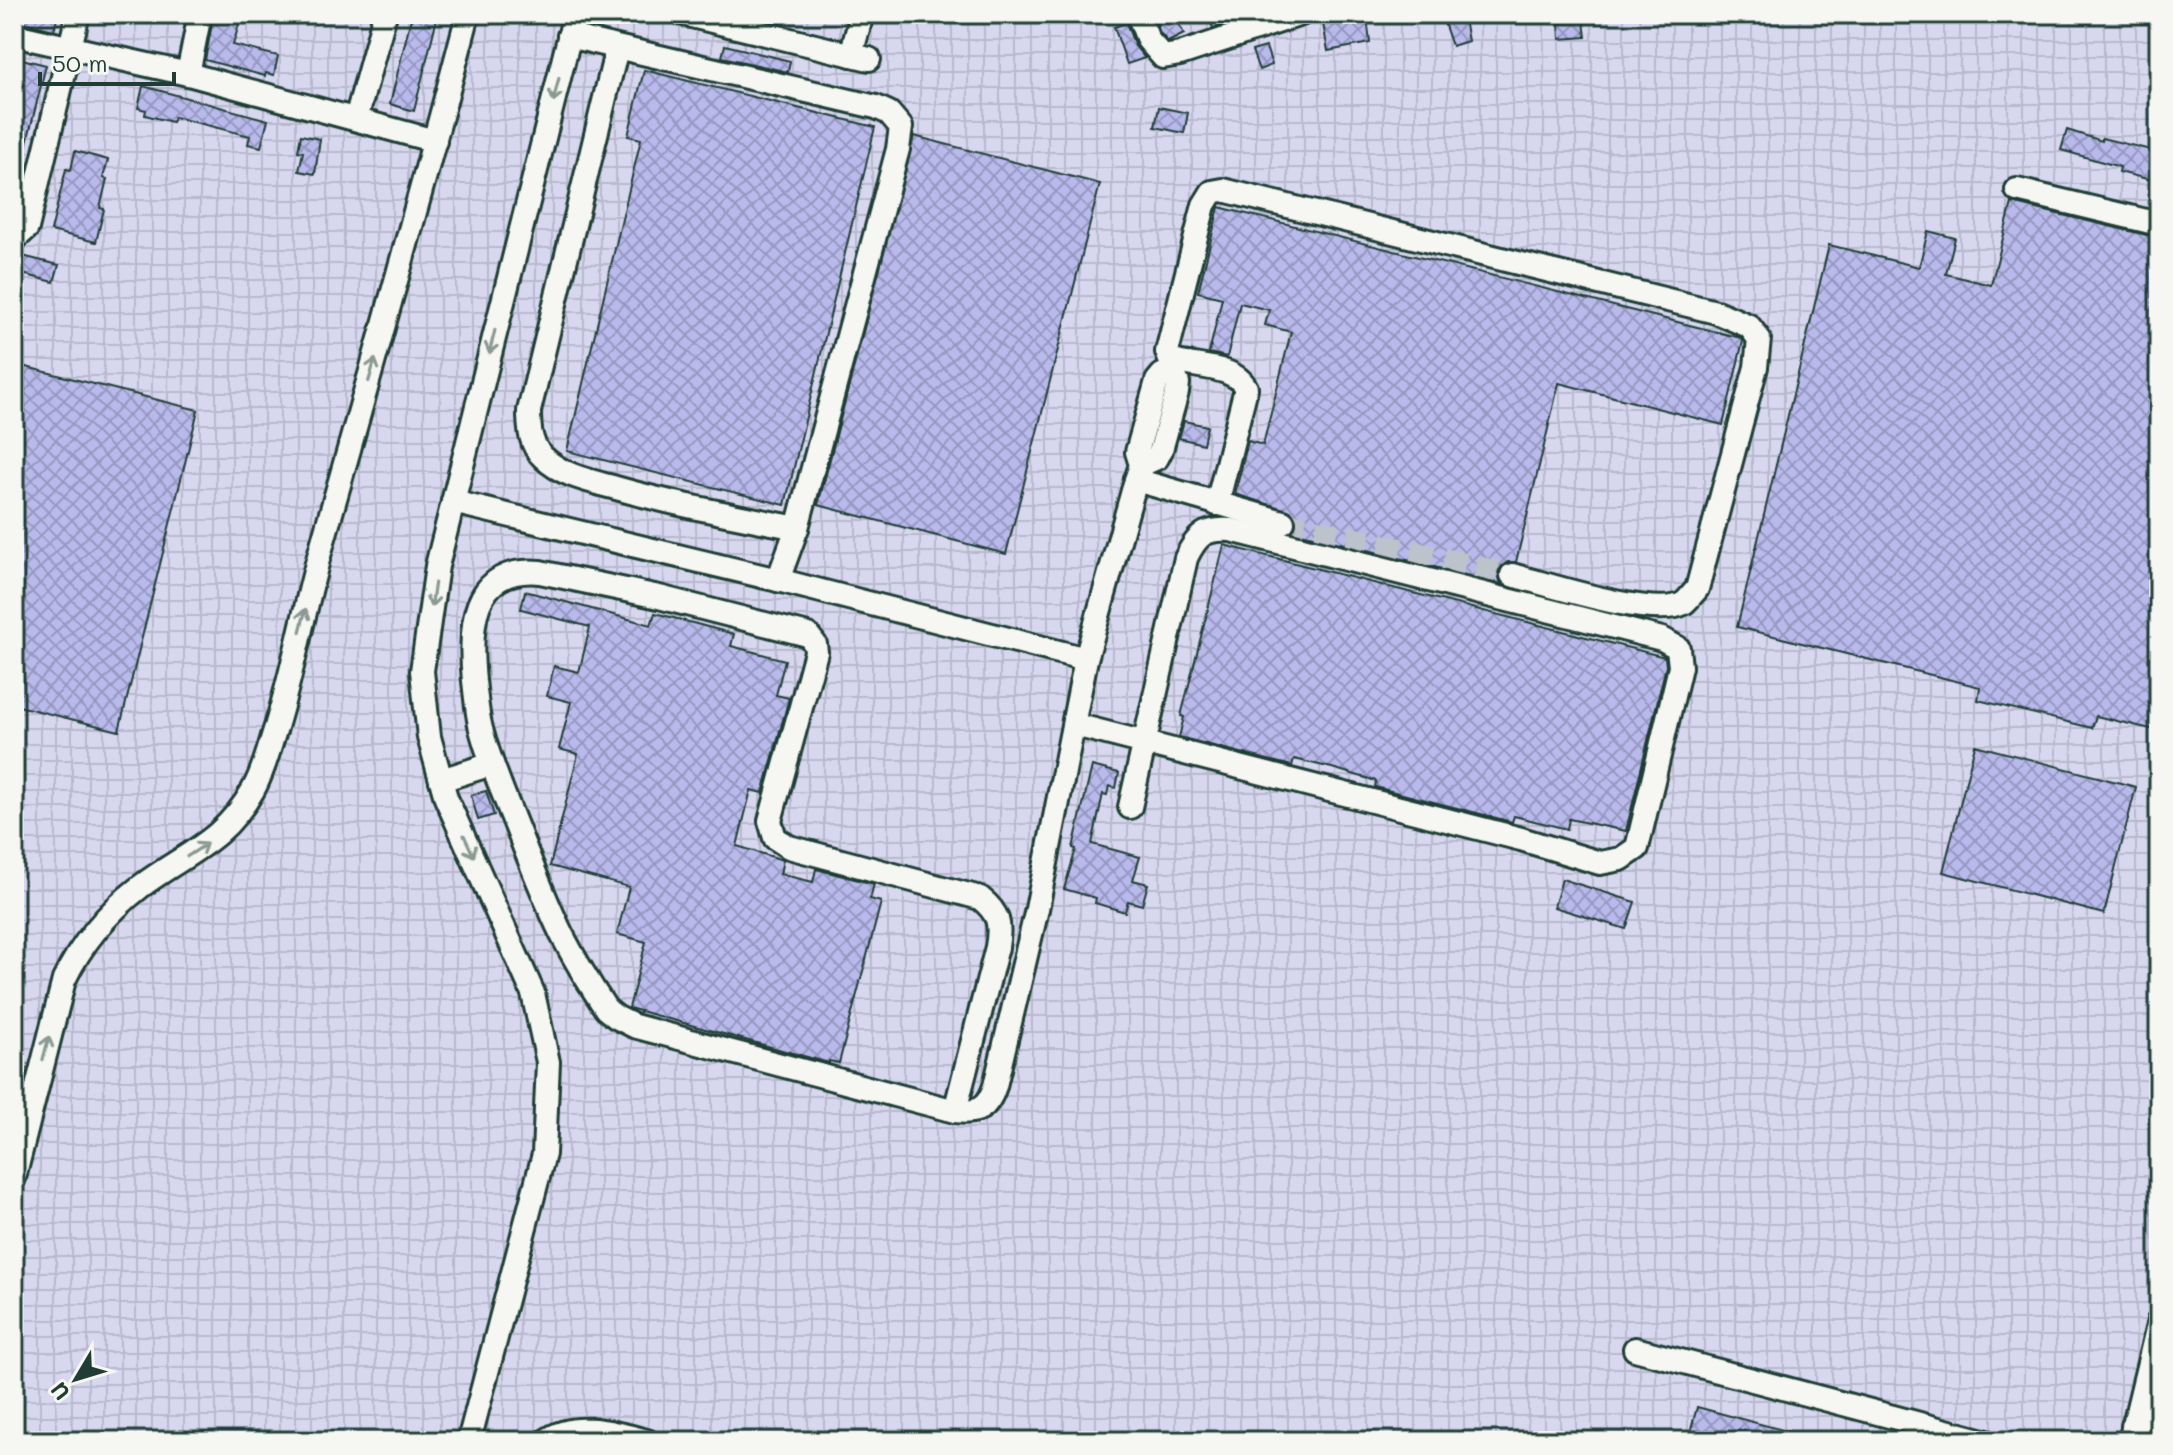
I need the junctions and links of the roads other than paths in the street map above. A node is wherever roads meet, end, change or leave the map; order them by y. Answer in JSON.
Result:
{"nodes":[{"id":1,"x":78,"y":14,"type":"edge"},
{"id":2,"x":200,"y":14,"type":"edge"},
{"id":3,"x":385,"y":14,"type":"edge"},
{"id":4,"x":468,"y":14,"type":"edge"},
{"id":5,"x":575,"y":14,"type":"edge"},
{"id":6,"x":683,"y":14,"type":"edge"},
{"id":7,"x":862,"y":14,"type":"edge"},
{"id":8,"x":1138,"y":14,"type":"edge"},
{"id":9,"x":1287,"y":16,"type":"edge"},
{"id":10,"x":14,"y":35,"type":"edge"},
{"id":11,"x":569,"y":36,"type":"junction"},
{"id":12,"x":69,"y":47,"type":"junction"},
{"id":13,"x":617,"y":48,"type":"junction"},
{"id":14,"x":188,"y":74,"type":"junction"},
{"id":15,"x":356,"y":119,"type":"junction"},
{"id":16,"x":435,"y":141,"type":"junction"},
{"id":17,"x":2017,"y":190,"type":"dead end"},
{"id":18,"x":2159,"y":224,"type":"edge"},
{"id":19,"x":14,"y":236,"type":"edge"},
{"id":20,"x":1173,"y":366,"type":"junction"},
{"id":21,"x":1139,"y":473,"type":"junction"},
{"id":22,"x":453,"y":502,"type":"junction"},
{"id":23,"x":1217,"y":504,"type":"junction"},
{"id":24,"x":1283,"y":522,"type":"tunnel mouth"},
{"id":25,"x":797,"y":528,"type":"junction"},
{"id":26,"x":1512,"y":575,"type":"tunnel mouth"},
{"id":27,"x":778,"y":580,"type":"junction"},
{"id":28,"x":1086,"y":659,"type":"junction"},
{"id":29,"x":1075,"y":725,"type":"junction"},
{"id":30,"x":1146,"y":741,"type":"junction"},
{"id":31,"x":492,"y":764,"type":"junction"},
{"id":32,"x":441,"y":780,"type":"junction"},
{"id":33,"x":1130,"y":807,"type":"dead end"},
{"id":34,"x":955,"y":1111,"type":"junction"},
{"id":35,"x":14,"y":1178,"type":"edge"},
{"id":36,"x":2159,"y":1321,"type":"edge"},
{"id":37,"x":1635,"y":1349,"type":"dead end"},
{"id":38,"x":2159,"y":1432,"type":"edge"},
{"id":39,"x":2131,"y":1434,"type":"edge"},
{"id":40,"x":469,"y":1441,"type":"edge"},
{"id":41,"x":546,"y":1441,"type":"edge"},
{"id":42,"x":647,"y":1441,"type":"edge"},
{"id":43,"x":1984,"y":1441,"type":"edge"}],
"edges":[{"from":1,"to":12,"type":"street"},
{"from":2,"to":14,"type":"street"},
{"from":3,"to":15,"type":"street"},
{"from":4,"to":16,"type":"street"},
{"from":5,"to":11,"type":"street"},
{"from":6,"to":7,"type":"street"},
{"from":8,"to":9,"type":"street"},
{"from":10,"to":12,"type":"street"},
{"from":11,"to":13,"type":"street"},
{"from":11,"to":22,"type":"street","one_way":true},
{"from":12,"to":14,"type":"street"},
{"from":12,"to":19,"type":"street"},
{"from":13,"to":25,"type":"street"},
{"from":13,"to":25,"type":"street"},
{"from":14,"to":15,"type":"street"},
{"from":15,"to":16,"type":"street"},
{"from":35,"to":16,"type":"street","one_way":true},
{"from":17,"to":18,"type":"street"},
{"from":20,"to":21,"type":"street"},
{"from":20,"to":23,"type":"street"},
{"from":20,"to":26,"type":"street"},
{"from":21,"to":23,"type":"street"},
{"from":21,"to":28,"type":"street"},
{"from":22,"to":27,"type":"street"},
{"from":22,"to":32,"type":"street","one_way":true},
{"from":23,"to":24,"type":"street"},
{"from":25,"to":27,"type":"street"},
{"from":27,"to":28,"type":"street"},
{"from":28,"to":29,"type":"street"},
{"from":29,"to":30,"type":"street"},
{"from":29,"to":34,"type":"street"},
{"from":30,"to":30,"type":"street"},
{"from":30,"to":33,"type":"street"},
{"from":31,"to":32,"type":"street"},
{"from":31,"to":34,"type":"street"},
{"from":31,"to":34,"type":"street"},
{"from":32,"to":40,"type":"street","one_way":true},
{"from":36,"to":39,"type":"street"},
{"from":37,"to":43,"type":"street"},
{"from":38,"to":39,"type":"street"},
{"from":41,"to":42,"type":"street"}]}
